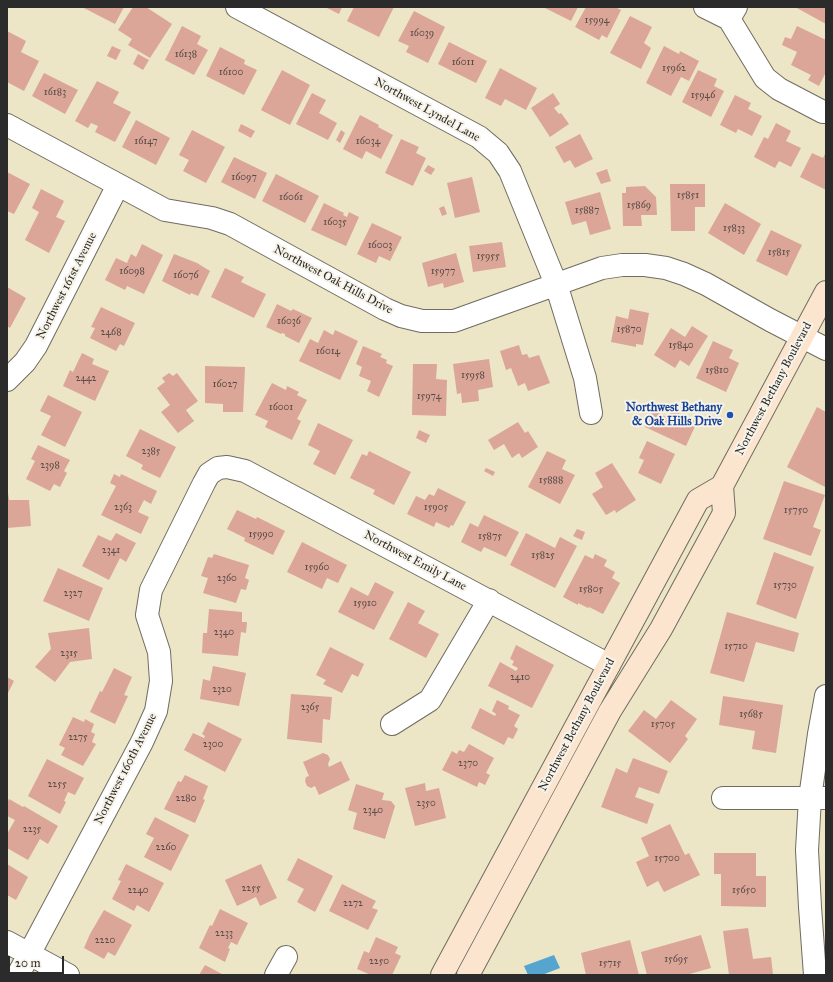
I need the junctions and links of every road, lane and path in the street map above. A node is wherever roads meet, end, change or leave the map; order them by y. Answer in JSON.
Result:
{"nodes":[{"id":1,"x":705,"y":7,"type":"edge"},
{"id":2,"x":247,"y":9,"type":"edge"},
{"id":3,"x":732,"y":13,"type":"edge"},
{"id":4,"x":823,"y":112,"type":"dead end"},
{"id":5,"x":7,"y":125,"type":"edge"},
{"id":6,"x":118,"y":185,"type":"junction"},
{"id":7,"x":556,"y":284,"type":"junction"},
{"id":8,"x":826,"y":292,"type":"edge"},
{"id":9,"x":802,"y":337,"type":"junction"},
{"id":10,"x":826,"y":349,"type":"edge"},
{"id":11,"x":7,"y":380,"type":"edge"},
{"id":12,"x":591,"y":413,"type":"dead end"},
{"id":13,"x":218,"y":468,"type":"joint"},
{"id":14,"x":722,"y":486,"type":"junction"},
{"id":15,"x":489,"y":600,"type":"junction"},
{"id":16,"x":609,"y":665,"type":"junction"},
{"id":17,"x":826,"y":696,"type":"edge"},
{"id":18,"x":392,"y":724,"type":"dead end"},
{"id":19,"x":723,"y":798,"type":"dead end"},
{"id":20,"x":818,"y":798,"type":"edge"},
{"id":21,"x":7,"y":942,"type":"edge"},
{"id":22,"x":29,"y":954,"type":"junction"},
{"id":23,"x":18,"y":975,"type":"edge"},
{"id":24,"x":68,"y":975,"type":"edge"},
{"id":25,"x":442,"y":975,"type":"edge"},
{"id":26,"x":468,"y":975,"type":"edge"},
{"id":27,"x":815,"y":975,"type":"edge"}],
"edges":[{"from":1,"to":3,"type":"street"},
{"from":2,"to":7,"type":"street","name":"Northwest Lyndel Lane"},
{"from":3,"to":4,"type":"street"},
{"from":5,"to":6,"type":"street","name":"Northwest Oak Hills Drive"},
{"from":6,"to":7,"type":"street","name":"Northwest Oak Hills Drive"},
{"from":6,"to":11,"type":"street","name":"Northwest 161st Avenue"},
{"from":7,"to":9,"type":"street","name":"Northwest Oak Hills Drive"},
{"from":7,"to":12,"type":"street","name":"Northwest Lyndel Lane"},
{"from":8,"to":9,"type":"main road","name":"Northwest Bethany Boulevard"},
{"from":9,"to":10,"type":"street","name":"Northwest Oak Hills Drive"},
{"from":9,"to":14,"type":"main road","name":"Northwest Bethany Boulevard"},
{"from":13,"to":15,"type":"street","name":"Northwest Emily Lane"},
{"from":13,"to":22,"type":"street","name":"Northwest 160th Avenue"},
{"from":14,"to":16,"type":"main road","name":"Northwest Bethany Boulevard"},
{"from":14,"to":26,"type":"main road","name":"Northwest Bethany Boulevard"},
{"from":15,"to":16,"type":"street","name":"Northwest Emily Lane"},
{"from":15,"to":18,"type":"street"},
{"from":16,"to":25,"type":"main road","name":"Northwest Bethany Boulevard"},
{"from":17,"to":20,"type":"street"},
{"from":19,"to":20,"type":"street"},
{"from":20,"to":27,"type":"street"},
{"from":21,"to":22,"type":"street"},
{"from":22,"to":23,"type":"street","name":"Northwest 160th Avenue"},
{"from":22,"to":24,"type":"street"}]}
